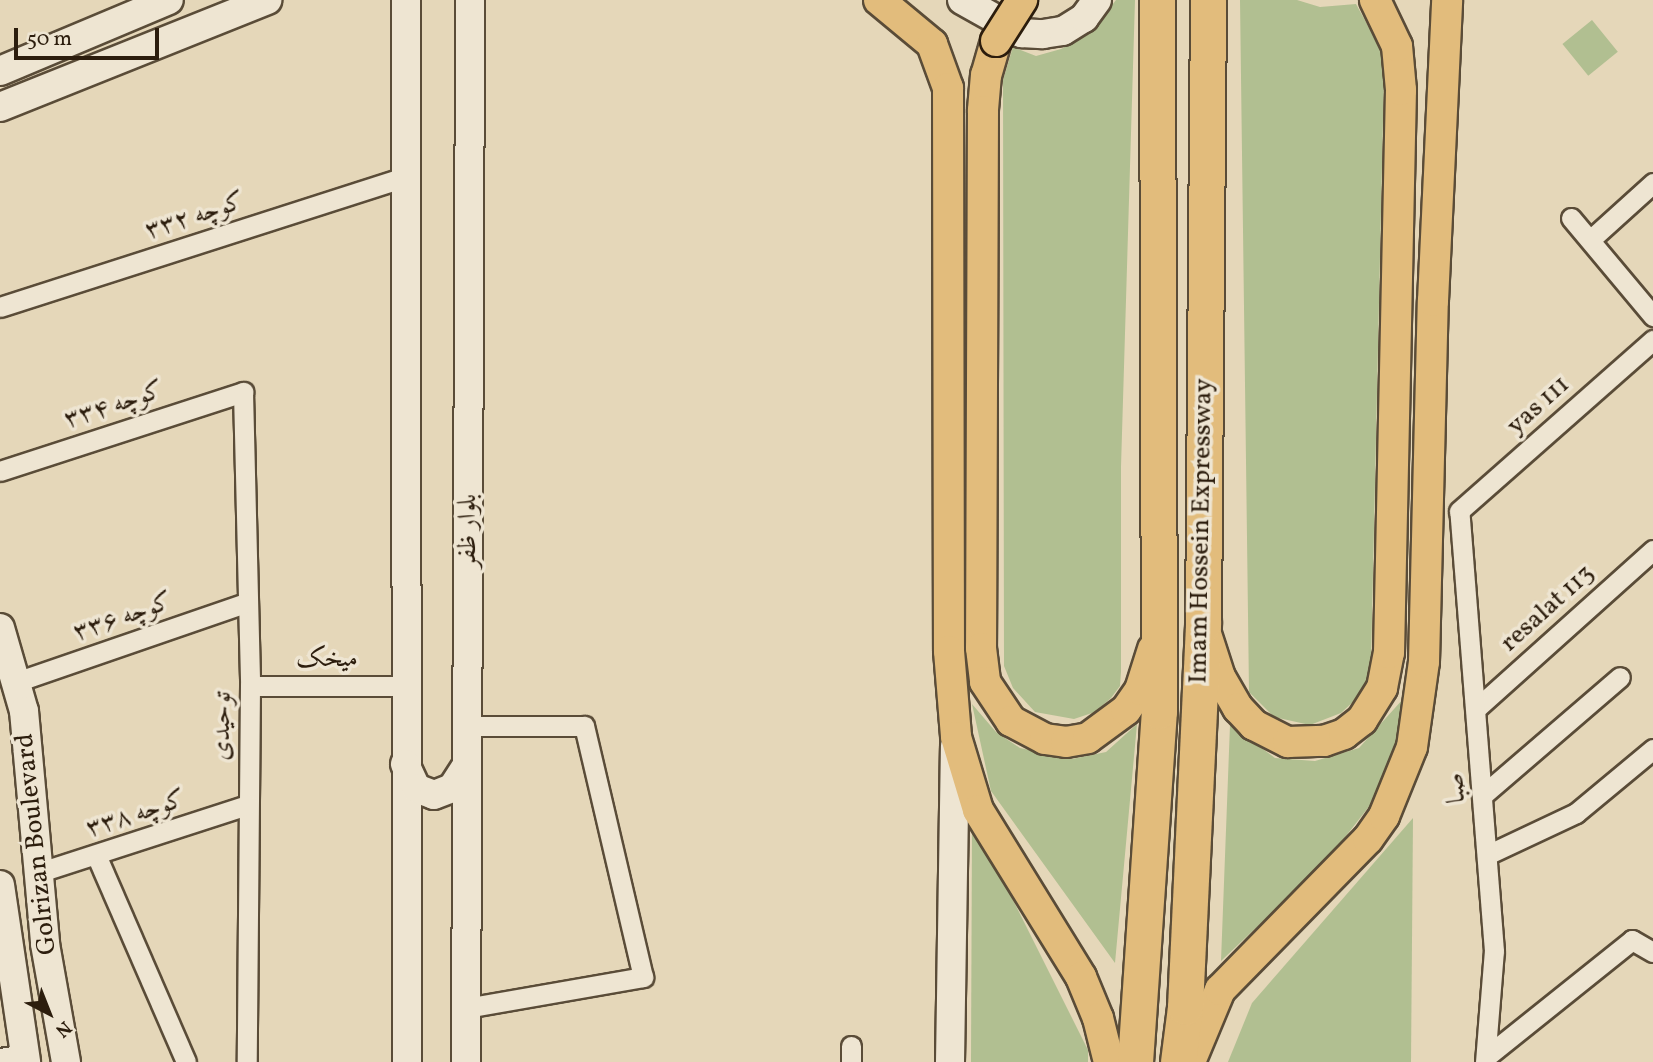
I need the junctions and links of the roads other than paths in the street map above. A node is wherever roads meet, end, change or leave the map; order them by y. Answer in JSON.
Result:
{"nodes":[{"id":1,"x":169,"y":0,"type":"edge"},
{"id":2,"x":267,"y":0,"type":"edge"},
{"id":3,"x":406,"y":0,"type":"edge"},
{"id":4,"x":470,"y":0,"type":"edge"},
{"id":5,"x":879,"y":0,"type":"edge"},
{"id":6,"x":962,"y":0,"type":"edge"},
{"id":7,"x":1021,"y":0,"type":"edge"},
{"id":8,"x":1097,"y":0,"type":"edge"},
{"id":9,"x":1157,"y":0,"type":"edge"},
{"id":10,"x":1208,"y":0,"type":"edge"},
{"id":11,"x":1447,"y":0,"type":"edge"},
{"id":12,"x":1377,"y":3,"type":"edge"},
{"id":13,"x":0,"y":71,"type":"edge"},
{"id":14,"x":0,"y":107,"type":"edge"},
{"id":15,"x":407,"y":177,"type":"junction"},
{"id":16,"x":1653,"y":183,"type":"edge"},
{"id":17,"x":1571,"y":218,"type":"dead end"},
{"id":18,"x":1590,"y":240,"type":"junction"},
{"id":19,"x":0,"y":307,"type":"edge"},
{"id":20,"x":1653,"y":316,"type":"edge"},
{"id":21,"x":1653,"y":340,"type":"edge"},
{"id":22,"x":243,"y":392,"type":"joint"},
{"id":23,"x":0,"y":471,"type":"edge"},
{"id":24,"x":1460,"y":511,"type":"joint"},
{"id":25,"x":1653,"y":550,"type":"edge"},
{"id":26,"x":246,"y":603,"type":"junction"},
{"id":27,"x":1203,"y":624,"type":"junction"},
{"id":28,"x":0,"y":628,"type":"edge"},
{"id":29,"x":1159,"y":629,"type":"junction"},
{"id":30,"x":1620,"y":677,"type":"dead end"},
{"id":31,"x":16,"y":682,"type":"junction"},
{"id":32,"x":250,"y":686,"type":"junction"},
{"id":33,"x":404,"y":686,"type":"junction"},
{"id":34,"x":1478,"y":707,"type":"junction"},
{"id":35,"x":955,"y":722,"type":"junction"},
{"id":36,"x":468,"y":726,"type":"junction"},
{"id":37,"x":1653,"y":750,"type":"edge"},
{"id":38,"x":405,"y":764,"type":"junction"},
{"id":39,"x":467,"y":765,"type":"junction"},
{"id":40,"x":1484,"y":794,"type":"junction"},
{"id":41,"x":247,"y":805,"type":"junction"},
{"id":42,"x":1489,"y":854,"type":"junction"},
{"id":43,"x":97,"y":857,"type":"junction"},
{"id":44,"x":40,"y":872,"type":"junction"},
{"id":45,"x":0,"y":885,"type":"edge"},
{"id":46,"x":1653,"y":952,"type":"edge"},
{"id":47,"x":466,"y":1008,"type":"junction"},
{"id":48,"x":17,"y":1058,"type":"edge"},
{"id":49,"x":1486,"y":1059,"type":"edge"},
{"id":50,"x":66,"y":1062,"type":"edge"},
{"id":51,"x":186,"y":1062,"type":"edge"},
{"id":52,"x":247,"y":1062,"type":"edge"},
{"id":53,"x":407,"y":1062,"type":"edge"},
{"id":54,"x":466,"y":1062,"type":"edge"},
{"id":55,"x":950,"y":1062,"type":"edge"},
{"id":56,"x":1109,"y":1062,"type":"edge"},
{"id":57,"x":1135,"y":1062,"type":"edge"},
{"id":58,"x":1178,"y":1062,"type":"edge"},
{"id":59,"x":1190,"y":1062,"type":"edge"}],
"edges":[{"from":1,"to":13,"type":"street"},
{"from":2,"to":14,"type":"street"},
{"from":3,"to":15,"type":"street"},
{"from":4,"to":36,"type":"street","name":"بلوار ظفر"},
{"from":5,"to":35,"type":"main road"},
{"from":6,"to":8,"type":"street"},
{"from":7,"to":29,"type":"main road","bridge":true},
{"from":9,"to":29,"type":"highway","name":"Imam Hossein Expressway"},
{"from":10,"to":27,"type":"highway","name":"Imam Hossein Expressway"},
{"from":11,"to":59,"type":"main road"},
{"from":12,"to":27,"type":"main road"},
{"from":15,"to":19,"type":"street","name":"کوچه ۳۳۲"},
{"from":15,"to":33,"type":"street"},
{"from":16,"to":18,"type":"street"},
{"from":17,"to":18,"type":"street"},
{"from":18,"to":20,"type":"street"},
{"from":21,"to":24,"type":"street","name":"yas 111"},
{"from":22,"to":23,"type":"street","name":"کوچه ۳۳۴"},
{"from":22,"to":26,"type":"street","name":"توحیدی"},
{"from":24,"to":34,"type":"street","name":"صبا"},
{"from":25,"to":34,"type":"street","name":"resalat 113"},
{"from":26,"to":31,"type":"street","name":"کوچه ۳۳۶"},
{"from":26,"to":32,"type":"street","name":"توحیدی"},
{"from":27,"to":58,"type":"highway","name":"Imam Hossein Expressway"},
{"from":28,"to":31,"type":"street","name":"Golrizan Boulevard"},
{"from":29,"to":57,"type":"highway","name":"Imam Hossein Expressway"},
{"from":30,"to":40,"type":"street"},
{"from":31,"to":44,"type":"street","name":"Golrizan Boulevard"},
{"from":32,"to":33,"type":"street","name":"میخک"},
{"from":32,"to":41,"type":"street","name":"توحیدی"},
{"from":33,"to":38,"type":"street"},
{"from":34,"to":40,"type":"street","name":"صبا"},
{"from":35,"to":55,"type":"street"},
{"from":35,"to":56,"type":"main road"},
{"from":36,"to":39,"type":"street","name":"بلوار ظفر"},
{"from":36,"to":47,"type":"street"},
{"from":37,"to":42,"type":"street"},
{"from":38,"to":39,"type":"street"},
{"from":38,"to":53,"type":"street"},
{"from":39,"to":47,"type":"street","name":"بلوار ظفر"},
{"from":40,"to":42,"type":"street","name":"صبا"},
{"from":41,"to":43,"type":"street","name":"کوچه ۳۳۸"},
{"from":41,"to":52,"type":"street","name":"توحیدی"},
{"from":42,"to":49,"type":"street","name":"صبا"},
{"from":43,"to":44,"type":"street","name":"کوچه ۳۳۸"},
{"from":43,"to":51,"type":"street"},
{"from":44,"to":50,"type":"street","name":"Golrizan Boulevard"},
{"from":45,"to":48,"type":"street","name":"Golrizan Boulevard"},
{"from":46,"to":49,"type":"street"},
{"from":47,"to":54,"type":"street","name":"بلوار ظفر"}]}
